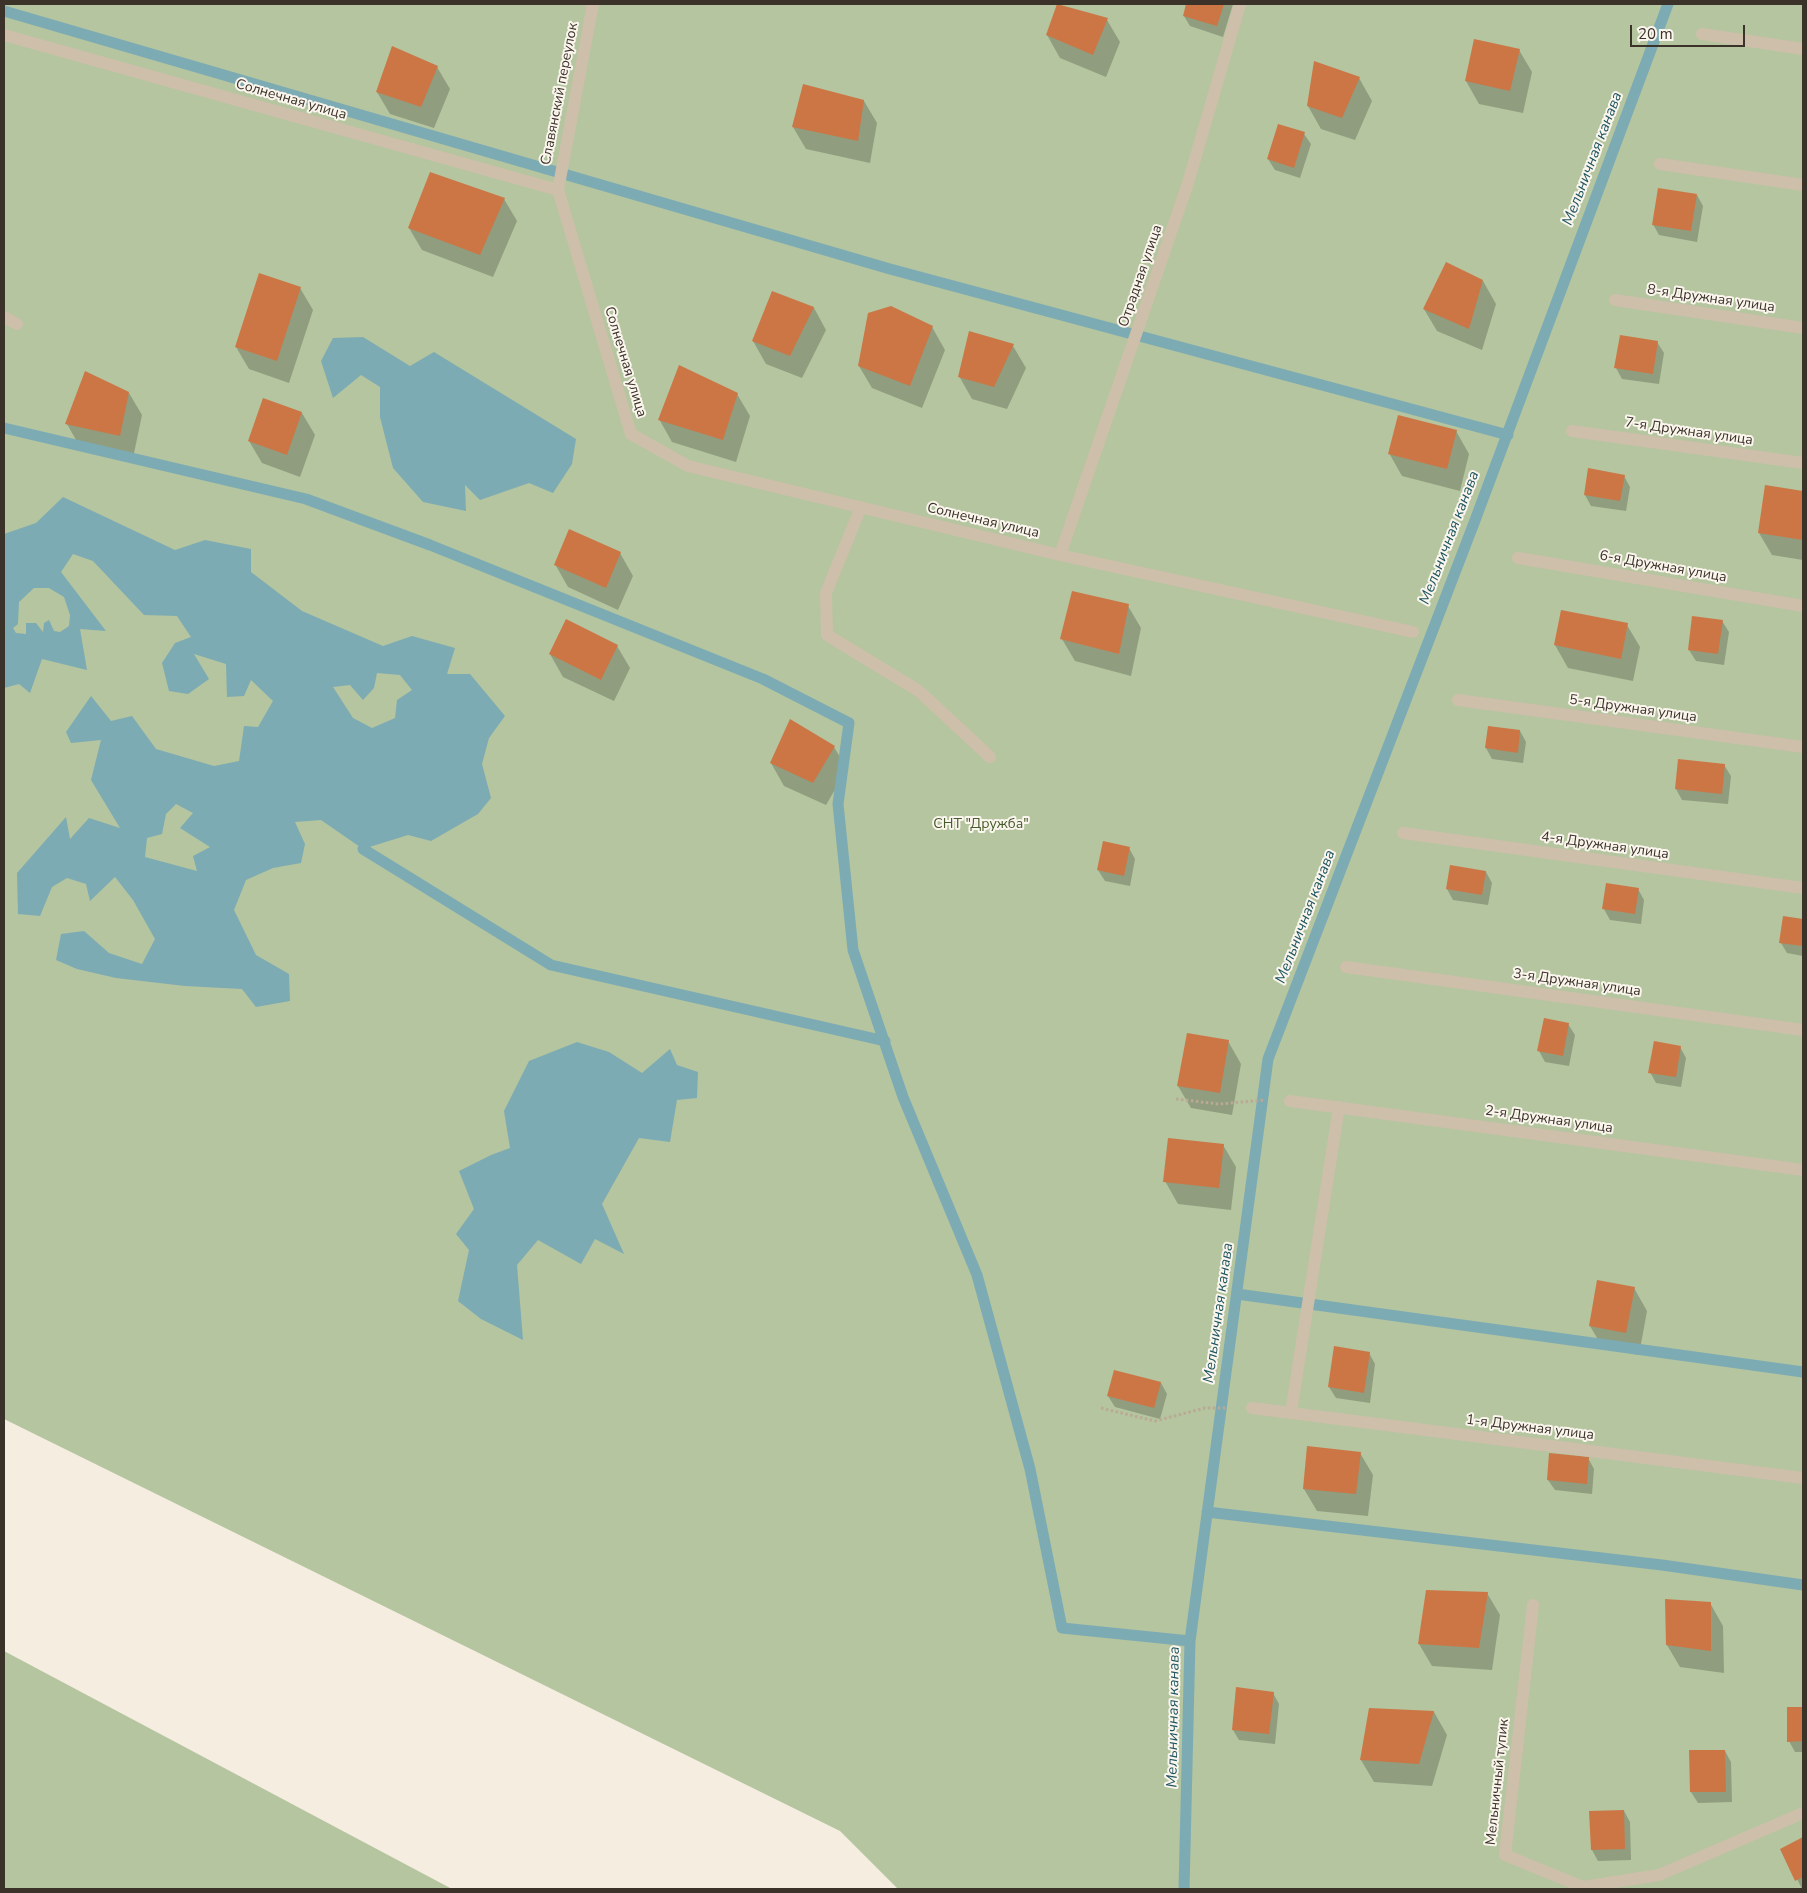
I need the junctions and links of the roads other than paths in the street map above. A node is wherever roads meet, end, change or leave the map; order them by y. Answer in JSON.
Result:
{"nodes":[{"id":1,"x":593,"y":4,"type":"edge"},
{"id":2,"x":1240,"y":4,"type":"edge"},
{"id":3,"x":1702,"y":34,"type":"dead end"},
{"id":4,"x":4,"y":35,"type":"edge"},
{"id":5,"x":1803,"y":49,"type":"edge"},
{"id":6,"x":1660,"y":164,"type":"dead end"},
{"id":7,"x":1803,"y":185,"type":"edge"},
{"id":8,"x":558,"y":190,"type":"junction"},
{"id":9,"x":1615,"y":300,"type":"dead end"},
{"id":10,"x":4,"y":317,"type":"edge"},
{"id":11,"x":17,"y":324,"type":"dead end"},
{"id":12,"x":1803,"y":328,"type":"edge"},
{"id":13,"x":1572,"y":431,"type":"dead end"},
{"id":14,"x":1803,"y":463,"type":"edge"},
{"id":15,"x":861,"y":508,"type":"junction"},
{"id":16,"x":1060,"y":555,"type":"junction"},
{"id":17,"x":1518,"y":558,"type":"dead end"},
{"id":18,"x":1803,"y":606,"type":"edge"},
{"id":19,"x":1413,"y":632,"type":"dead end"},
{"id":20,"x":1458,"y":700,"type":"dead end"},
{"id":21,"x":1803,"y":747,"type":"edge"},
{"id":22,"x":990,"y":758,"type":"dead end"},
{"id":23,"x":1403,"y":833,"type":"dead end"},
{"id":24,"x":1803,"y":888,"type":"edge"},
{"id":25,"x":1346,"y":967,"type":"dead end"},
{"id":26,"x":1803,"y":1030,"type":"edge"},
{"id":27,"x":1290,"y":1101,"type":"road end"},
{"id":28,"x":1339,"y":1108,"type":"junction"},
{"id":29,"x":1803,"y":1170,"type":"edge"},
{"id":30,"x":1252,"y":1408,"type":"road end"},
{"id":31,"x":1291,"y":1412,"type":"junction"},
{"id":32,"x":1803,"y":1478,"type":"edge"},
{"id":33,"x":1533,"y":1605,"type":"dead end"},
{"id":34,"x":1803,"y":1813,"type":"edge"}],
"edges":[{"from":1,"to":8,"type":"lane","name":"Славянский переулок"},
{"from":2,"to":16,"type":"lane","name":"Отрадная улица"},
{"from":3,"to":5,"type":"lane"},
{"from":4,"to":8,"type":"lane","name":"Солнечная улица"},
{"from":6,"to":7,"type":"lane"},
{"from":8,"to":15,"type":"lane","name":"Солнечная улица"},
{"from":9,"to":12,"type":"lane","name":"8-я Дружная улица"},
{"from":10,"to":11,"type":"lane"},
{"from":13,"to":14,"type":"lane","name":"7-я Дружная улица"},
{"from":15,"to":16,"type":"lane","name":"Солнечная улица"},
{"from":15,"to":22,"type":"lane"},
{"from":16,"to":19,"type":"lane","name":"Солнечная улица"},
{"from":17,"to":18,"type":"lane","name":"6-я Дружная улица"},
{"from":20,"to":21,"type":"lane","name":"5-я Дружная улица"},
{"from":23,"to":24,"type":"lane","name":"4-я Дружная улица"},
{"from":25,"to":26,"type":"lane","name":"3-я Дружная улица"},
{"from":27,"to":28,"type":"lane","name":"2-я Дружная улица"},
{"from":28,"to":29,"type":"lane","name":"2-я Дружная улица"},
{"from":28,"to":31,"type":"lane"},
{"from":30,"to":31,"type":"lane","name":"1-я Дружная улица"},
{"from":31,"to":32,"type":"lane","name":"1-я Дружная улица"},
{"from":33,"to":34,"type":"lane","name":"Мельничный тупик"}]}
